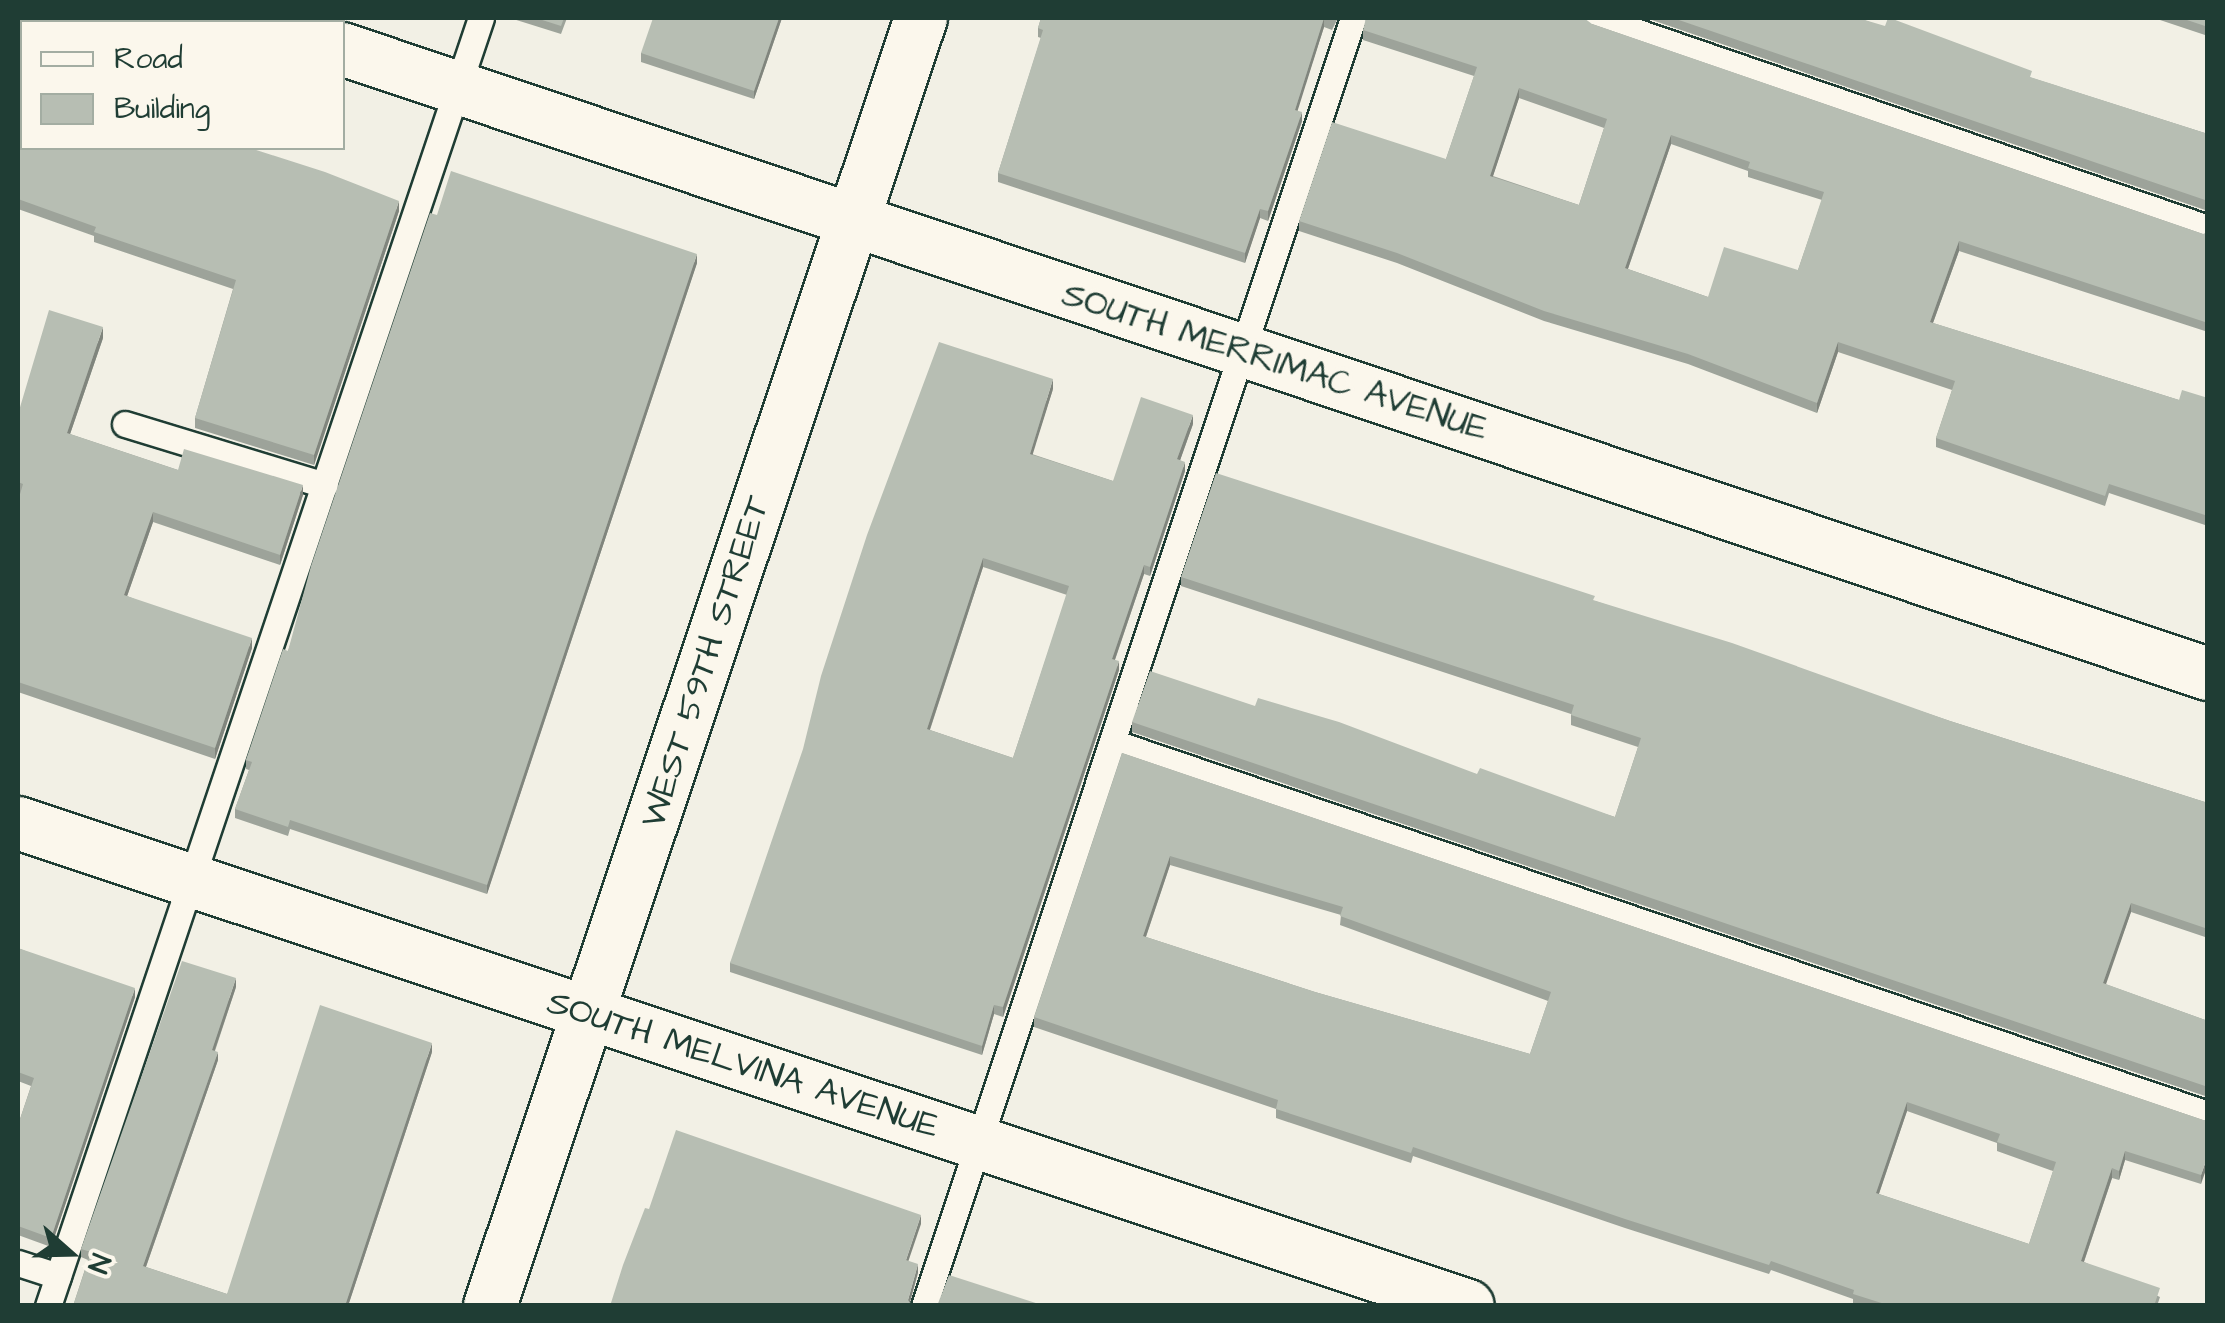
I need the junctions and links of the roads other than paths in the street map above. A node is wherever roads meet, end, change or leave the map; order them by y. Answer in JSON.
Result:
{"nodes":[{"id":1,"x":481,"y":18,"type":"edge"},
{"id":2,"x":922,"y":18,"type":"edge"},
{"id":3,"x":1354,"y":18,"type":"edge"},
{"id":4,"x":1597,"y":18,"type":"edge"},
{"id":5,"x":345,"y":50,"type":"edge"},
{"id":6,"x":458,"y":87,"type":"junction"},
{"id":7,"x":853,"y":221,"type":"junction"},
{"id":8,"x":2208,"y":228,"type":"edge"},
{"id":9,"x":1242,"y":351,"type":"junction"},
{"id":10,"x":124,"y":424,"type":"dead end"},
{"id":11,"x":325,"y":486,"type":"junction"},
{"id":12,"x":2208,"y":674,"type":"edge"},
{"id":13,"x":1112,"y":742,"type":"junction"},
{"id":14,"x":18,"y":823,"type":"edge"},
{"id":15,"x":191,"y":881,"type":"junction"},
{"id":16,"x":588,"y":1014,"type":"junction"},
{"id":17,"x":2208,"y":1114,"type":"edge"},
{"id":18,"x":979,"y":1143,"type":"junction"},
{"id":19,"x":18,"y":1264,"type":"edge"},
{"id":20,"x":58,"y":1276,"type":"junction"},
{"id":21,"x":48,"y":1306,"type":"edge"},
{"id":22,"x":490,"y":1306,"type":"edge"},
{"id":23,"x":924,"y":1306,"type":"edge"},
{"id":24,"x":1468,"y":1306,"type":"edge"}],
"edges":[{"from":1,"to":6,"type":"lane"},
{"from":2,"to":7,"type":"street","name":"WEST 59TH STREET"},
{"from":3,"to":9,"type":"lane"},
{"from":4,"to":8,"type":"lane"},
{"from":5,"to":6,"type":"street","name":"SOUTH MERRIMAC AVENUE"},
{"from":6,"to":7,"type":"street","name":"SOUTH MERRIMAC AVENUE"},
{"from":6,"to":11,"type":"lane"},
{"from":7,"to":9,"type":"street","name":"SOUTH MERRIMAC AVENUE"},
{"from":7,"to":16,"type":"street","name":"WEST 59TH STREET"},
{"from":9,"to":12,"type":"street","name":"SOUTH MERRIMAC AVENUE"},
{"from":9,"to":13,"type":"lane"},
{"from":10,"to":11,"type":"lane"},
{"from":11,"to":15,"type":"lane"},
{"from":13,"to":17,"type":"lane"},
{"from":13,"to":18,"type":"lane"},
{"from":14,"to":15,"type":"street","name":"SOUTH MELVINA AVENUE"},
{"from":15,"to":16,"type":"street","name":"SOUTH MELVINA AVENUE"},
{"from":15,"to":20,"type":"lane"},
{"from":16,"to":18,"type":"street","name":"SOUTH MELVINA AVENUE"},
{"from":16,"to":22,"type":"street","name":"WEST 59TH STREET"},
{"from":18,"to":23,"type":"lane"},
{"from":18,"to":24,"type":"street","name":"SOUTH MELVINA AVENUE"},
{"from":19,"to":20,"type":"lane"},
{"from":20,"to":21,"type":"lane"}]}
